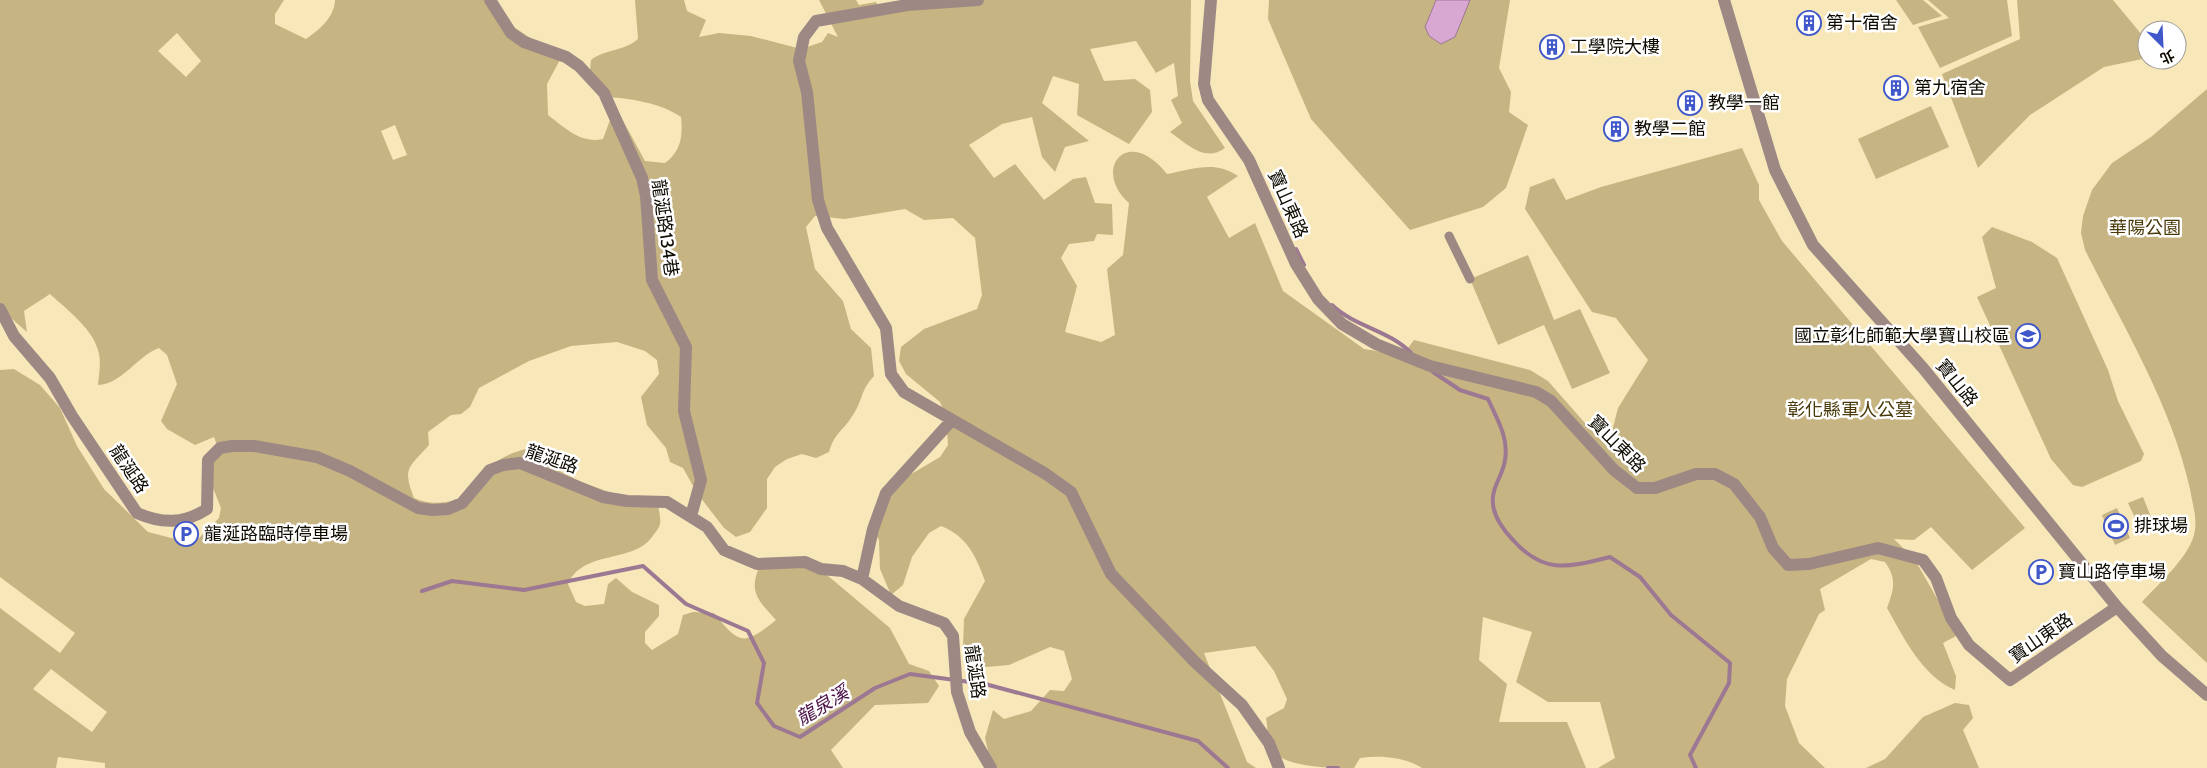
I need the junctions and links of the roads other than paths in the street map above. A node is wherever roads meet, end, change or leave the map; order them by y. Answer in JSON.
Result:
{"nodes":[{"id":1,"x":490,"y":0,"type":"edge"},
{"id":2,"x":978,"y":0,"type":"edge"},
{"id":3,"x":1211,"y":0,"type":"edge"},
{"id":4,"x":1724,"y":0,"type":"edge"},
{"id":5,"x":1449,"y":236,"type":"dead end"},
{"id":6,"x":1470,"y":279,"type":"dead end"},
{"id":7,"x":0,"y":309,"type":"edge"},
{"id":8,"x":952,"y":420,"type":"junction"},
{"id":9,"x":691,"y":516,"type":"junction"},
{"id":10,"x":862,"y":579,"type":"junction"},
{"id":11,"x":2117,"y":607,"type":"junction"},
{"id":12,"x":2207,"y":695,"type":"edge"},
{"id":13,"x":991,"y":768,"type":"edge"},
{"id":14,"x":1279,"y":768,"type":"edge"}],
"edges":[{"from":1,"to":9,"type":"street","name":"龍涎路134巷"},
{"from":2,"to":8,"type":"street"},
{"from":3,"to":11,"type":"street","name":"寶山東路"},
{"from":4,"to":11,"type":"street","name":"寶山路"},
{"from":5,"to":6,"type":"street"},
{"from":7,"to":9,"type":"street","name":"龍涎路"},
{"from":8,"to":10,"type":"street"},
{"from":8,"to":14,"type":"street"},
{"from":9,"to":10,"type":"street","name":"龍涎路"},
{"from":10,"to":13,"type":"street","name":"龍涎路"},
{"from":11,"to":12,"type":"street","name":"寶山路"}]}
